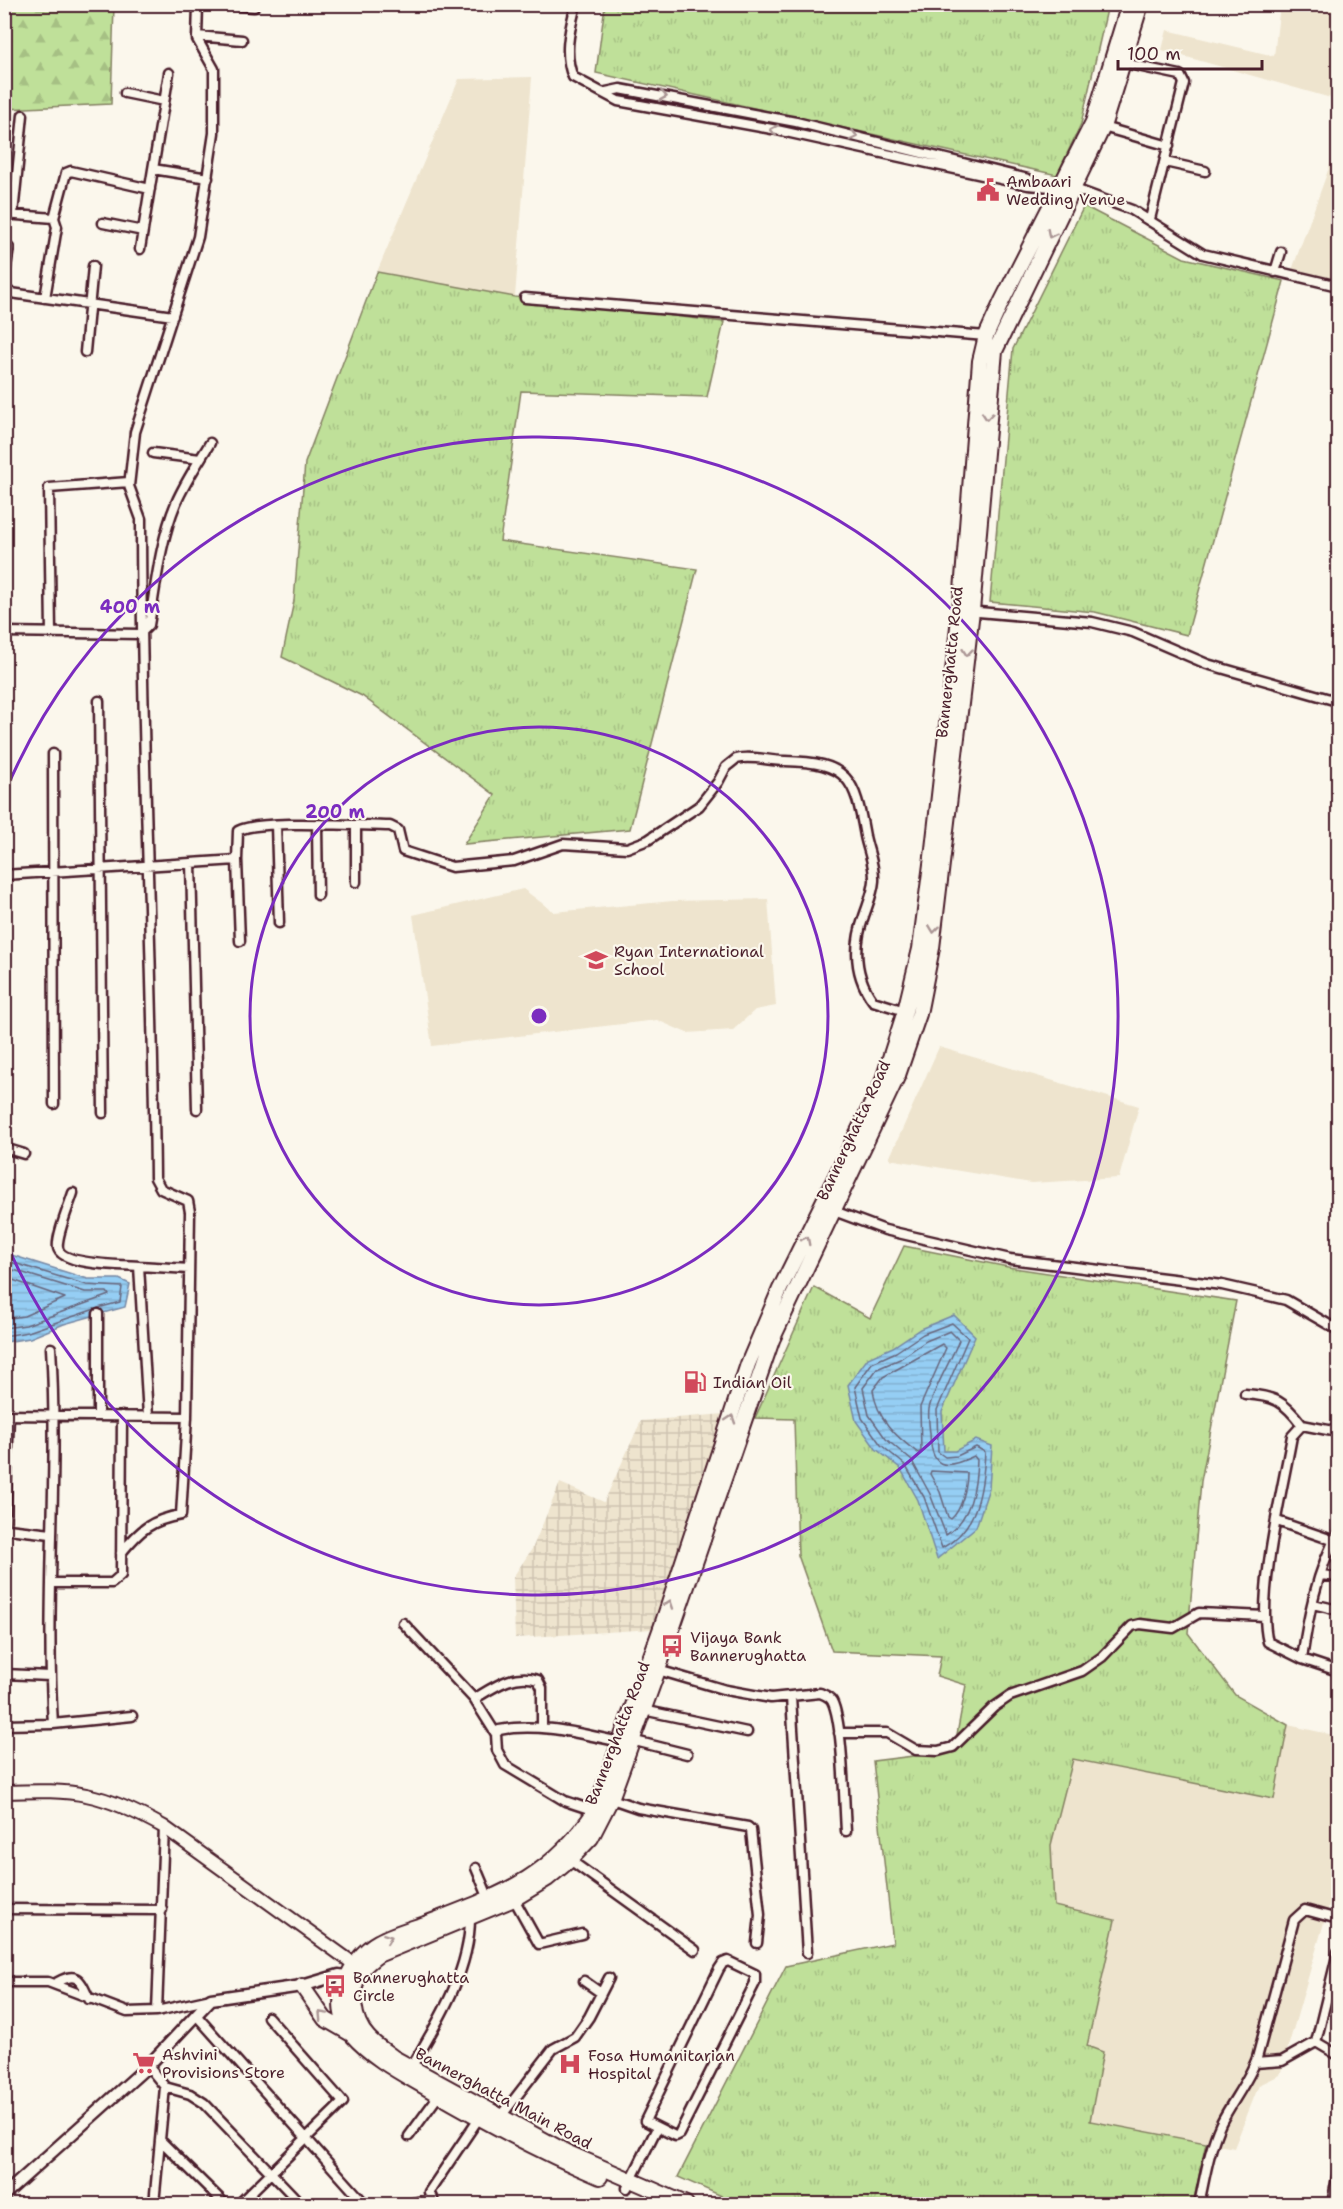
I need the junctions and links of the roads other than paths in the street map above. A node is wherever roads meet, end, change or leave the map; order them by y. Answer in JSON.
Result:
{"nodes":[{"id":1,"x":198,"y":4,"type":"edge"},
{"id":2,"x":218,"y":4,"type":"edge"},
{"id":3,"x":576,"y":4,"type":"edge"},
{"id":4,"x":1129,"y":4,"type":"edge"},
{"id":5,"x":1142,"y":4,"type":"edge"},
{"id":6,"x":254,"y":7,"type":"dead end"},
{"id":7,"x":197,"y":36,"type":"junction"},
{"id":8,"x":242,"y":40,"type":"dead end"},
{"id":9,"x":1119,"y":67,"type":"junction"},
{"id":10,"x":169,"y":73,"type":"dead end"},
{"id":11,"x":606,"y":92,"type":"junction"},
{"id":12,"x":125,"y":93,"type":"dead end"},
{"id":13,"x":164,"y":101,"type":"junction"},
{"id":14,"x":23,"y":115,"type":"dead end"},
{"id":15,"x":1103,"y":127,"type":"junction"},
{"id":16,"x":1169,"y":146,"type":"junction"},
{"id":17,"x":1165,"y":162,"type":"junction"},
{"id":18,"x":153,"y":169,"type":"junction"},
{"id":19,"x":1204,"y":171,"type":"dead end"},
{"id":20,"x":208,"y":178,"type":"junction"},
{"id":21,"x":1037,"y":184,"type":"junction"},
{"id":22,"x":1068,"y":188,"type":"junction"},
{"id":23,"x":150,"y":189,"type":"junction"},
{"id":24,"x":9,"y":214,"type":"edge"},
{"id":25,"x":54,"y":218,"type":"junction"},
{"id":26,"x":1150,"y":219,"type":"junction"},
{"id":27,"x":104,"y":223,"type":"dead end"},
{"id":28,"x":143,"y":231,"type":"junction"},
{"id":29,"x":9,"y":248,"type":"dead end"},
{"id":30,"x":140,"y":249,"type":"dead end"},
{"id":31,"x":1281,"y":252,"type":"dead end"},
{"id":32,"x":93,"y":266,"type":"dead end"},
{"id":33,"x":1275,"y":272,"type":"junction"},
{"id":34,"x":4,"y":280,"type":"edge"},
{"id":35,"x":1338,"y":286,"type":"edge"},
{"id":36,"x":4,"y":292,"type":"edge"},
{"id":37,"x":45,"y":298,"type":"junction"},
{"id":38,"x":525,"y":298,"type":"dead end"},
{"id":39,"x":90,"y":304,"type":"junction"},
{"id":40,"x":173,"y":316,"type":"junction"},
{"id":41,"x":986,"y":336,"type":"junction"},
{"id":42,"x":85,"y":352,"type":"dead end"},
{"id":43,"x":210,"y":443,"type":"dead end"},
{"id":44,"x":153,"y":453,"type":"dead end"},
{"id":45,"x":200,"y":459,"type":"junction"},
{"id":46,"x":129,"y":482,"type":"junction"},
{"id":47,"x":966,"y":611,"type":"junction"},
{"id":48,"x":4,"y":632,"type":"edge"},
{"id":49,"x":51,"y":633,"type":"junction"},
{"id":50,"x":140,"y":634,"type":"junction"},
{"id":51,"x":99,"y":701,"type":"dead end"},
{"id":52,"x":1337,"y":701,"type":"edge"},
{"id":53,"x":53,"y":754,"type":"dead end"},
{"id":54,"x":276,"y":825,"type":"junction"},
{"id":55,"x":317,"y":826,"type":"junction"},
{"id":56,"x":356,"y":826,"type":"junction"},
{"id":57,"x":237,"y":860,"type":"junction"},
{"id":58,"x":191,"y":863,"type":"junction"},
{"id":59,"x":148,"y":866,"type":"junction"},
{"id":60,"x":100,"y":867,"type":"junction"},
{"id":61,"x":52,"y":871,"type":"junction"},
{"id":62,"x":4,"y":875,"type":"edge"},
{"id":63,"x":356,"y":882,"type":"dead end"},
{"id":64,"x":318,"y":895,"type":"dead end"},
{"id":65,"x":279,"y":923,"type":"dead end"},
{"id":66,"x":240,"y":941,"type":"dead end"},
{"id":67,"x":905,"y":1011,"type":"junction"},
{"id":68,"x":54,"y":1104,"type":"dead end"},
{"id":69,"x":196,"y":1109,"type":"dead end"},
{"id":70,"x":104,"y":1113,"type":"dead end"},
{"id":71,"x":4,"y":1148,"type":"edge"},
{"id":72,"x":24,"y":1154,"type":"dead end"},
{"id":73,"x":73,"y":1193,"type":"dead end"},
{"id":74,"x":834,"y":1211,"type":"junction"},
{"id":75,"x":139,"y":1266,"type":"junction"},
{"id":76,"x":189,"y":1269,"type":"junction"},
{"id":77,"x":98,"y":1314,"type":"dead end"},
{"id":78,"x":1338,"y":1329,"type":"edge"},
{"id":79,"x":51,"y":1348,"type":"dead end"},
{"id":80,"x":1245,"y":1394,"type":"dead end"},
{"id":81,"x":7,"y":1415,"type":"edge"},
{"id":82,"x":56,"y":1415,"type":"junction"},
{"id":83,"x":98,"y":1416,"type":"junction"},
{"id":84,"x":122,"y":1416,"type":"junction"},
{"id":85,"x":148,"y":1416,"type":"junction"},
{"id":86,"x":187,"y":1417,"type":"junction"},
{"id":87,"x":1302,"y":1425,"type":"junction"},
{"id":88,"x":1338,"y":1432,"type":"edge"},
{"id":89,"x":711,"y":1499,"type":"junction"},
{"id":90,"x":1277,"y":1521,"type":"junction"},
{"id":91,"x":51,"y":1534,"type":"junction"},
{"id":92,"x":1337,"y":1538,"type":"edge"},
{"id":93,"x":121,"y":1553,"type":"junction"},
{"id":94,"x":1321,"y":1575,"type":"junction"},
{"id":95,"x":1338,"y":1577,"type":"edge"},
{"id":96,"x":51,"y":1583,"type":"junction"},
{"id":97,"x":1313,"y":1604,"type":"junction"},
{"id":98,"x":1338,"y":1610,"type":"edge"},
{"id":99,"x":1265,"y":1616,"type":"junction"},
{"id":100,"x":403,"y":1623,"type":"dead end"},
{"id":101,"x":1302,"y":1659,"type":"junction"},
{"id":102,"x":658,"y":1670,"type":"junction"},
{"id":103,"x":1338,"y":1671,"type":"edge"},
{"id":104,"x":4,"y":1674,"type":"edge"},
{"id":105,"x":50,"y":1676,"type":"junction"},
{"id":106,"x":791,"y":1697,"type":"junction"},
{"id":107,"x":474,"y":1699,"type":"junction"},
{"id":108,"x":644,"y":1710,"type":"junction"},
{"id":109,"x":132,"y":1716,"type":"dead end"},
{"id":110,"x":53,"y":1724,"type":"junction"},
{"id":111,"x":4,"y":1725,"type":"edge"},
{"id":112,"x":542,"y":1728,"type":"junction"},
{"id":113,"x":747,"y":1732,"type":"dead end"},
{"id":114,"x":839,"y":1733,"type":"junction"},
{"id":115,"x":496,"y":1734,"type":"junction"},
{"id":116,"x":626,"y":1741,"type":"junction"},
{"id":117,"x":687,"y":1754,"type":"dead end"},
{"id":118,"x":4,"y":1792,"type":"edge"},
{"id":119,"x":606,"y":1796,"type":"junction"},
{"id":120,"x":595,"y":1811,"type":"junction"},
{"id":121,"x":164,"y":1827,"type":"junction"},
{"id":122,"x":846,"y":1831,"type":"dead end"},
{"id":123,"x":570,"y":1860,"type":"junction"},
{"id":124,"x":476,"y":1868,"type":"dead end"},
{"id":125,"x":489,"y":1899,"type":"junction"},
{"id":126,"x":514,"y":1899,"type":"junction"},
{"id":127,"x":4,"y":1908,"type":"edge"},
{"id":128,"x":162,"y":1910,"type":"junction"},
{"id":129,"x":470,"y":1918,"type":"junction"},
{"id":130,"x":1338,"y":1919,"type":"edge"},
{"id":131,"x":582,"y":1934,"type":"dead end"},
{"id":132,"x":757,"y":1943,"type":"dead end"},
{"id":133,"x":695,"y":1950,"type":"dead end"},
{"id":134,"x":1338,"y":1952,"type":"edge"},
{"id":135,"x":807,"y":1953,"type":"dead end"},
{"id":136,"x":4,"y":1966,"type":"edge"},
{"id":137,"x":355,"y":1972,"type":"junction"},
{"id":138,"x":609,"y":1978,"type":"dead end"},
{"id":139,"x":584,"y":1981,"type":"dead end"},
{"id":140,"x":5,"y":1982,"type":"edge"},
{"id":141,"x":54,"y":1984,"type":"junction"},
{"id":142,"x":302,"y":1986,"type":"junction"},
{"id":143,"x":602,"y":1993,"type":"junction"},
{"id":144,"x":89,"y":1999,"type":"junction"},
{"id":145,"x":211,"y":1999,"type":"junction"},
{"id":146,"x":157,"y":2012,"type":"junction"},
{"id":147,"x":196,"y":2015,"type":"junction"},
{"id":148,"x":268,"y":2017,"type":"dead end"},
{"id":149,"x":351,"y":2034,"type":"junction"},
{"id":150,"x":1316,"y":2042,"type":"junction"},
{"id":151,"x":1338,"y":2055,"type":"edge"},
{"id":152,"x":1255,"y":2063,"type":"junction"},
{"id":153,"x":148,"y":2066,"type":"junction"},
{"id":154,"x":411,"y":2068,"type":"junction"},
{"id":155,"x":165,"y":2087,"type":"junction"},
{"id":156,"x":439,"y":2095,"type":"junction"},
{"id":157,"x":479,"y":2118,"type":"junction"},
{"id":158,"x":497,"y":2122,"type":"junction"},
{"id":159,"x":657,"y":2128,"type":"junction"},
{"id":160,"x":409,"y":2136,"type":"dead end"},
{"id":161,"x":308,"y":2139,"type":"junction"},
{"id":162,"x":160,"y":2140,"type":"junction"},
{"id":163,"x":1338,"y":2172,"type":"edge"},
{"id":164,"x":272,"y":2173,"type":"junction"},
{"id":165,"x":628,"y":2184,"type":"junction"},
{"id":166,"x":4,"y":2195,"type":"edge"},
{"id":167,"x":433,"y":2202,"type":"edge"},
{"id":168,"x":661,"y":2204,"type":"edge"},
{"id":169,"x":154,"y":2205,"type":"edge"},
{"id":170,"x":225,"y":2205,"type":"edge"},
{"id":171,"x":238,"y":2205,"type":"edge"},
{"id":172,"x":301,"y":2205,"type":"edge"},
{"id":173,"x":365,"y":2205,"type":"edge"},
{"id":174,"x":409,"y":2205,"type":"edge"},
{"id":175,"x":686,"y":2205,"type":"edge"},
{"id":176,"x":1199,"y":2205,"type":"edge"},
{"id":177,"x":1332,"y":2205,"type":"edge"}],
"edges":[{"from":1,"to":7,"type":"street"},
{"from":2,"to":6,"type":"street"},
{"from":3,"to":11,"type":"street"},
{"from":4,"to":9,"type":"main road","name":"Bannerghatta Road"},
{"from":5,"to":9,"type":"main road","name":"Bannerghatta Road"},
{"from":7,"to":8,"type":"street"},
{"from":7,"to":20,"type":"street"},
{"from":9,"to":15,"type":"main road","name":"Bannerghatta Road"},
{"from":9,"to":16,"type":"street"},
{"from":9,"to":22,"type":"main road","name":"Bannerghatta Road"},
{"from":10,"to":13,"type":"street"},
{"from":21,"to":11,"type":"street","one_way":true},
{"from":11,"to":21,"type":"street","one_way":true},
{"from":12,"to":13,"type":"street"},
{"from":13,"to":18,"type":"street"},
{"from":14,"to":24,"type":"street"},
{"from":15,"to":16,"type":"street"},
{"from":15,"to":22,"type":"main road","name":"Bannerghatta Road"},
{"from":16,"to":17,"type":"street"},
{"from":17,"to":19,"type":"street"},
{"from":17,"to":26,"type":"street"},
{"from":18,"to":20,"type":"street"},
{"from":18,"to":23,"type":"street"},
{"from":20,"to":40,"type":"street"},
{"from":21,"to":22,"type":"street"},
{"from":22,"to":26,"type":"street"},
{"from":22,"to":41,"type":"main road","name":"Bannerghatta Road"},
{"from":22,"to":47,"type":"main road","name":"Bannerghatta Road","one_way":true},
{"from":23,"to":25,"type":"street"},
{"from":23,"to":28,"type":"street"},
{"from":24,"to":25,"type":"street"},
{"from":25,"to":37,"type":"street"},
{"from":26,"to":33,"type":"street"},
{"from":27,"to":28,"type":"street"},
{"from":28,"to":30,"type":"street"},
{"from":29,"to":34,"type":"street"},
{"from":31,"to":33,"type":"street"},
{"from":32,"to":39,"type":"street"},
{"from":33,"to":35,"type":"street"},
{"from":36,"to":37,"type":"street"},
{"from":37,"to":39,"type":"street"},
{"from":38,"to":41,"type":"street"},
{"from":39,"to":40,"type":"street"},
{"from":39,"to":42,"type":"street"},
{"from":40,"to":46,"type":"street"},
{"from":41,"to":47,"type":"main road","name":"Bannerghatta Road"},
{"from":43,"to":45,"type":"street"},
{"from":44,"to":45,"type":"street"},
{"from":45,"to":50,"type":"street"},
{"from":46,"to":49,"type":"street"},
{"from":46,"to":50,"type":"street"},
{"from":47,"to":52,"type":"street"},
{"from":47,"to":67,"type":"main road","name":"Bannerghatta Road"},
{"from":47,"to":74,"type":"main road","name":"Bannerghatta Road","one_way":true},
{"from":48,"to":49,"type":"street"},
{"from":49,"to":50,"type":"street"},
{"from":50,"to":59,"type":"street"},
{"from":51,"to":60,"type":"street"},
{"from":53,"to":61,"type":"street"},
{"from":54,"to":55,"type":"street"},
{"from":54,"to":57,"type":"street"},
{"from":54,"to":65,"type":"street"},
{"from":55,"to":56,"type":"street"},
{"from":55,"to":64,"type":"street"},
{"from":56,"to":63,"type":"street"},
{"from":56,"to":67,"type":"street"},
{"from":57,"to":58,"type":"street"},
{"from":57,"to":66,"type":"street"},
{"from":58,"to":59,"type":"street"},
{"from":58,"to":69,"type":"street"},
{"from":59,"to":60,"type":"street"},
{"from":59,"to":76,"type":"street"},
{"from":60,"to":61,"type":"street"},
{"from":60,"to":70,"type":"street"},
{"from":61,"to":62,"type":"street"},
{"from":61,"to":68,"type":"street"},
{"from":89,"to":67,"type":"main road","name":"Bannerghatta Road","one_way":true},
{"from":71,"to":72,"type":"street"},
{"from":73,"to":75,"type":"street"},
{"from":74,"to":78,"type":"street"},
{"from":74,"to":89,"type":"main road","name":"Bannerghatta Road"},
{"from":75,"to":76,"type":"street"},
{"from":75,"to":85,"type":"street"},
{"from":76,"to":86,"type":"street"},
{"from":77,"to":83,"type":"street"},
{"from":79,"to":82,"type":"street"},
{"from":80,"to":87,"type":"street"},
{"from":81,"to":82,"type":"street"},
{"from":81,"to":91,"type":"street"},
{"from":82,"to":83,"type":"street"},
{"from":82,"to":91,"type":"street"},
{"from":83,"to":84,"type":"street"},
{"from":84,"to":85,"type":"street"},
{"from":84,"to":93,"type":"street"},
{"from":85,"to":86,"type":"street"},
{"from":86,"to":93,"type":"street"},
{"from":87,"to":88,"type":"street"},
{"from":87,"to":90,"type":"street"},
{"from":89,"to":102,"type":"main road","name":"Bannerghatta Road"},
{"from":116,"to":89,"type":"main road","name":"Bannerghatta Road","one_way":true},
{"from":90,"to":92,"type":"street"},
{"from":90,"to":99,"type":"street"},
{"from":91,"to":96,"type":"street"},
{"from":92,"to":94,"type":"street"},
{"from":93,"to":96,"type":"street"},
{"from":94,"to":95,"type":"street"},
{"from":94,"to":97,"type":"street"},
{"from":96,"to":105,"type":"street"},
{"from":97,"to":98,"type":"street"},
{"from":97,"to":101,"type":"street"},
{"from":99,"to":101,"type":"street"},
{"from":99,"to":114,"type":"street"},
{"from":100,"to":107,"type":"street"},
{"from":101,"to":103,"type":"street"},
{"from":102,"to":106,"type":"street"},
{"from":102,"to":108,"type":"main road","name":"Bannerghatta Road"},
{"from":104,"to":105,"type":"street"},
{"from":105,"to":110,"type":"street"},
{"from":106,"to":114,"type":"street"},
{"from":106,"to":135,"type":"street"},
{"from":107,"to":112,"type":"street"},
{"from":107,"to":115,"type":"street"},
{"from":108,"to":113,"type":"street"},
{"from":108,"to":116,"type":"main road","name":"Bannerghatta Road"},
{"from":109,"to":110,"type":"street"},
{"from":110,"to":111,"type":"street"},
{"from":112,"to":115,"type":"street"},
{"from":112,"to":116,"type":"street"},
{"from":114,"to":122,"type":"street"},
{"from":115,"to":120,"type":"street"},
{"from":116,"to":117,"type":"street"},
{"from":116,"to":119,"type":"main road","name":"Bannerghatta Road"},
{"from":118,"to":121,"type":"main road"},
{"from":119,"to":120,"type":"main road","name":"Bannerghatta Road"},
{"from":119,"to":123,"type":"main road","name":"Bannerghatta Road"},
{"from":119,"to":132,"type":"street"},
{"from":120,"to":125,"type":"main road","name":"Bannerghatta Road"},
{"from":121,"to":128,"type":"street"},
{"from":121,"to":137,"type":"main road"},
{"from":123,"to":126,"type":"main road","name":"Bannerghatta Road"},
{"from":123,"to":133,"type":"street"},
{"from":124,"to":125,"type":"street"},
{"from":137,"to":125,"type":"main road","name":"Bannerghatta Road","one_way":true},
{"from":126,"to":129,"type":"main road","name":"Bannerghatta Road"},
{"from":126,"to":131,"type":"street"},
{"from":127,"to":128,"type":"street"},
{"from":128,"to":146,"type":"street"},
{"from":129,"to":137,"type":"main road","name":"Bannerghatta Road"},
{"from":129,"to":154,"type":"street"},
{"from":130,"to":152,"type":"street"},
{"from":134,"to":150,"type":"street"},
{"from":136,"to":140,"type":"street"},
{"from":137,"to":142,"type":"street"},
{"from":137,"to":149,"type":"main road"},
{"from":137,"to":154,"type":"main road","name":"Bannerghatta Main Road"},
{"from":138,"to":143,"type":"street"},
{"from":139,"to":143,"type":"street"},
{"from":140,"to":141,"type":"street"},
{"from":141,"to":144,"type":"street"},
{"from":141,"to":144,"type":"street"},
{"from":142,"to":145,"type":"street"},
{"from":149,"to":142,"type":"main road","name":"Bannerghatta Main Road","one_way":true},
{"from":143,"to":158,"type":"street"},
{"from":144,"to":146,"type":"street"},
{"from":145,"to":146,"type":"street"},
{"from":145,"to":147,"type":"street"},
{"from":147,"to":153,"type":"street"},
{"from":147,"to":161,"type":"street"},
{"from":148,"to":161,"type":"street"},
{"from":149,"to":156,"type":"main road","name":"Bannerghatta Main Road"},
{"from":150,"to":151,"type":"street"},
{"from":150,"to":152,"type":"street"},
{"from":152,"to":176,"type":"street"},
{"from":153,"to":155,"type":"street"},
{"from":153,"to":166,"type":"street"},
{"from":154,"to":158,"type":"main road","name":"Bannerghatta Main Road"},
{"from":155,"to":162,"type":"street"},
{"from":155,"to":164,"type":"street"},
{"from":156,"to":157,"type":"main road","name":"Bannerghatta Main Road"},
{"from":156,"to":160,"type":"street"},
{"from":157,"to":158,"type":"main road","name":"Bannerghatta Main Road"},
{"from":157,"to":167,"type":"street"},
{"from":158,"to":165,"type":"main road","name":"Bannerghatta Main Road"},
{"from":159,"to":159,"type":"street"},
{"from":159,"to":165,"type":"street"},
{"from":161,"to":164,"type":"street"},
{"from":161,"to":173,"type":"street"},
{"from":162,"to":169,"type":"street"},
{"from":162,"to":170,"type":"street"},
{"from":163,"to":177,"type":"street"},
{"from":164,"to":171,"type":"street"},
{"from":164,"to":172,"type":"street"},
{"from":165,"to":168,"type":"main road","name":"Bannerghatta Main Road"},
{"from":165,"to":175,"type":"main road","name":"Bannerghatta Main Road"},
{"from":167,"to":174,"type":"street"}]}
